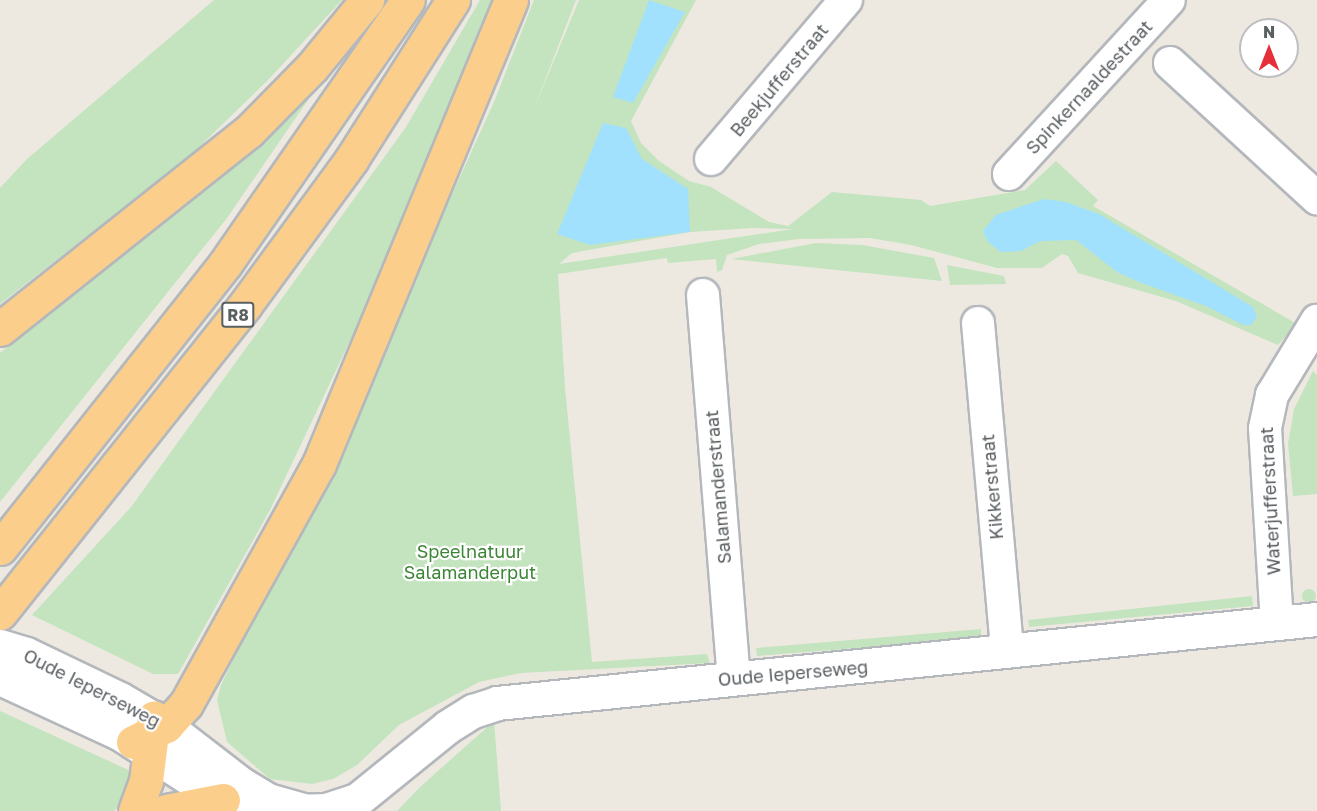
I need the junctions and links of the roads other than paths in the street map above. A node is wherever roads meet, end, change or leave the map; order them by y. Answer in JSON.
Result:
{"nodes":[{"id":1,"x":367,"y":0,"type":"edge"},
{"id":2,"x":408,"y":0,"type":"edge"},
{"id":3,"x":453,"y":0,"type":"edge"},
{"id":4,"x":511,"y":0,"type":"edge"},
{"id":5,"x":846,"y":0,"type":"edge"},
{"id":6,"x":1169,"y":0,"type":"edge"},
{"id":7,"x":1170,"y":63,"type":"dead end"},
{"id":8,"x":711,"y":159,"type":"dead end"},
{"id":9,"x":1009,"y":174,"type":"dead end"},
{"id":10,"x":1317,"y":198,"type":"edge"},
{"id":11,"x":703,"y":295,"type":"dead end"},
{"id":12,"x":1317,"y":321,"type":"edge"},
{"id":13,"x":978,"y":323,"type":"dead end"},
{"id":14,"x":0,"y":329,"type":"edge"},
{"id":15,"x":0,"y":548,"type":"edge"},
{"id":16,"x":0,"y":613,"type":"edge"},
{"id":17,"x":1317,"y":619,"type":"edge"},
{"id":18,"x":1277,"y":624,"type":"junction"},
{"id":19,"x":0,"y":646,"type":"edge"},
{"id":20,"x":1007,"y":651,"type":"junction"},
{"id":21,"x":0,"y":678,"type":"edge"},
{"id":22,"x":40,"y":678,"type":"junction"},
{"id":23,"x":734,"y":678,"type":"junction"},
{"id":24,"x":151,"y":735,"type":"junction"},
{"id":25,"x":223,"y":800,"type":"junction"},
{"id":26,"x":135,"y":811,"type":"edge"},
{"id":27,"x":166,"y":811,"type":"edge"},
{"id":28,"x":258,"y":811,"type":"edge"},
{"id":29,"x":313,"y":811,"type":"edge"}],
"edges":[{"from":1,"to":14,"type":"highway"},
{"from":2,"to":15,"type":"highway","number":"R8"},
{"from":3,"to":16,"type":"highway","number":"R8"},
{"from":4,"to":24,"type":"highway"},
{"from":5,"to":8,"type":"street","name":"Beekjufferstraat"},
{"from":6,"to":9,"type":"street","name":"Spinkernaaldestraat"},
{"from":7,"to":10,"type":"street"},
{"from":11,"to":23,"type":"street","name":"Salamanderstraat"},
{"from":12,"to":18,"type":"street","name":"Waterjufferstraat"},
{"from":13,"to":20,"type":"street","name":"Kikkerstraat"},
{"from":17,"to":18,"type":"street","name":"Oude Ieperseweg"},
{"from":18,"to":20,"type":"street","name":"Oude Ieperseweg"},
{"from":19,"to":22,"type":"street","name":"Oude Ieperseweg"},
{"from":20,"to":23,"type":"street","name":"Oude Ieperseweg"},
{"from":21,"to":22,"type":"street","name":"Oude Ieperseweg"},
{"from":22,"to":24,"type":"street","name":"Oude Ieperseweg"},
{"from":23,"to":29,"type":"street","name":"Oude Ieperseweg"},
{"from":24,"to":25,"type":"street","name":"Oude Ieperseweg"},
{"from":24,"to":26,"type":"highway"},
{"from":24,"to":29,"type":"street","name":"Oude Ieperseweg"},
{"from":25,"to":27,"type":"highway"},
{"from":25,"to":28,"type":"street","name":"Oude Ieperseweg"}]}
